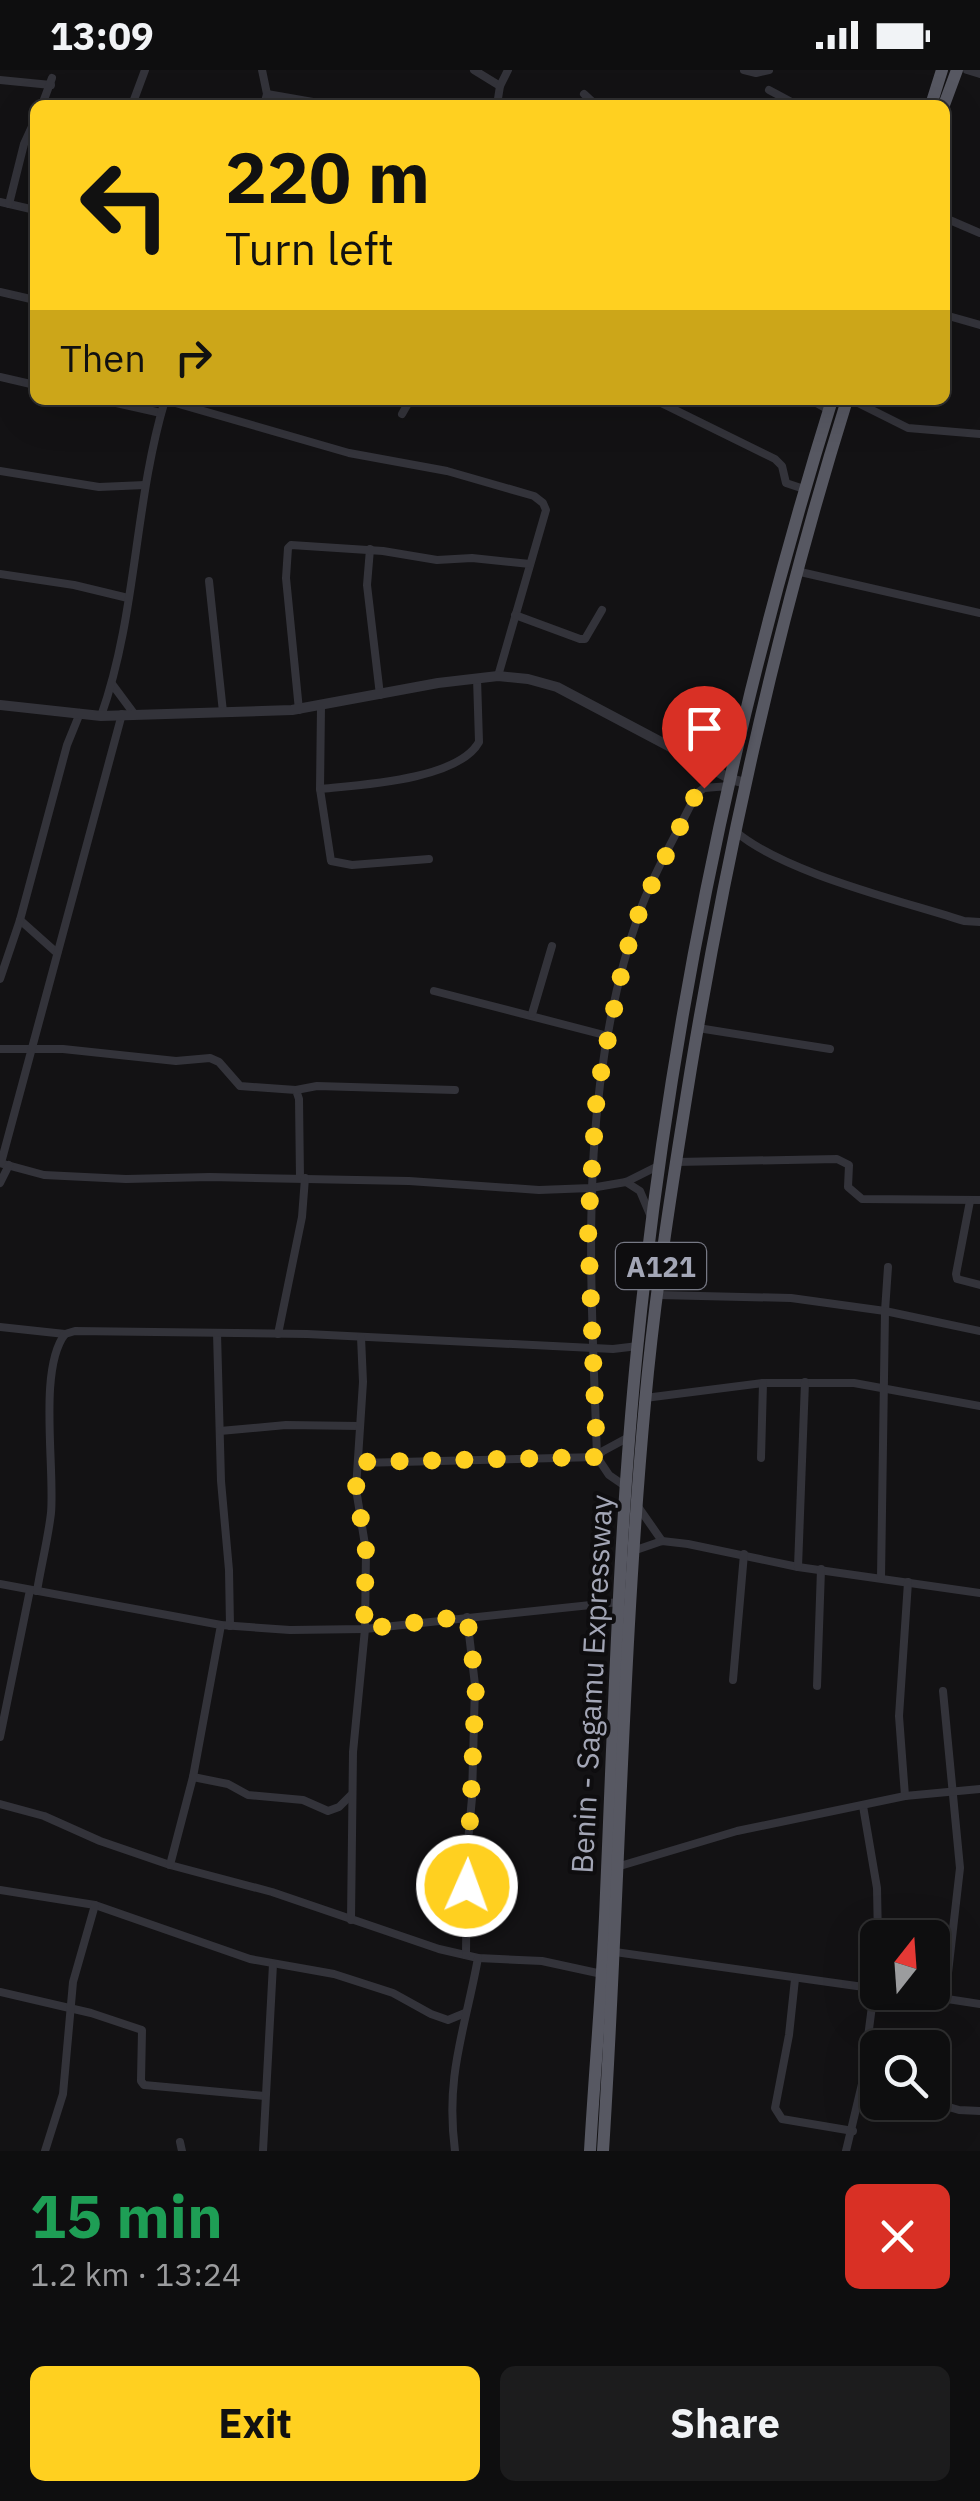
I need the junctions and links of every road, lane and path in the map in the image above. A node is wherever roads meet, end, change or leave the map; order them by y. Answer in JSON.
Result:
{"nodes":[{"id":1,"x":145,"y":70,"type":"edge"},
{"id":2,"x":262,"y":70,"type":"edge"},
{"id":3,"x":474,"y":70,"type":"edge"},
{"id":4,"x":508,"y":70,"type":"edge"},
{"id":5,"x":744,"y":70,"type":"edge"},
{"id":6,"x":769,"y":70,"type":"edge"},
{"id":7,"x":942,"y":70,"type":"edge"},
{"id":8,"x":958,"y":70,"type":"edge"},
{"id":9,"x":967,"y":70,"type":"edge"},
{"id":10,"x":980,"y":74,"type":"edge"},
{"id":11,"x":0,"y":80,"type":"edge"},
{"id":12,"x":500,"y":86,"type":"junction"},
{"id":13,"x":769,"y":90,"type":"dead end"},
{"id":14,"x":267,"y":94,"type":"junction"},
{"id":15,"x":584,"y":94,"type":"dead end"},
{"id":16,"x":44,"y":100,"type":"edge"},
{"id":17,"x":134,"y":100,"type":"edge"},
{"id":18,"x":265,"y":100,"type":"edge"},
{"id":19,"x":301,"y":100,"type":"edge"},
{"id":20,"x":498,"y":100,"type":"edge"},
{"id":21,"x":591,"y":100,"type":"edge"},
{"id":22,"x":788,"y":100,"type":"edge"},
{"id":23,"x":933,"y":100,"type":"edge"},
{"id":24,"x":946,"y":100,"type":"edge"},
{"id":25,"x":30,"y":131,"type":"edge"},
{"id":26,"x":5,"y":203,"type":"edge"},
{"id":27,"x":30,"y":209,"type":"edge"},
{"id":28,"x":950,"y":220,"type":"edge"},
{"id":29,"x":980,"y":232,"type":"edge"},
{"id":30,"x":0,"y":292,"type":"edge"},
{"id":31,"x":30,"y":299,"type":"edge"},
{"id":32,"x":950,"y":317,"type":"edge"},
{"id":33,"x":980,"y":326,"type":"edge"},
{"id":34,"x":0,"y":377,"type":"edge"},
{"id":35,"x":30,"y":384,"type":"edge"},
{"id":36,"x":125,"y":405,"type":"edge"},
{"id":37,"x":163,"y":405,"type":"edge"},
{"id":38,"x":183,"y":405,"type":"edge"},
{"id":39,"x":407,"y":405,"type":"edge"},
{"id":40,"x":665,"y":405,"type":"edge"},
{"id":41,"x":830,"y":405,"type":"edge"},
{"id":42,"x":847,"y":405,"type":"edge"},
{"id":43,"x":860,"y":405,"type":"edge"},
{"id":44,"x":161,"y":413,"type":"junction"},
{"id":45,"x":402,"y":414,"type":"dead end"},
{"id":46,"x":980,"y":434,"type":"edge"},
{"id":47,"x":0,"y":471,"type":"edge"},
{"id":48,"x":145,"y":485,"type":"junction"},
{"id":49,"x":804,"y":489,"type":"junction"},
{"id":50,"x":801,"y":526,"type":"junction"},
{"id":51,"x":370,"y":550,"type":"junction"},
{"id":52,"x":530,"y":564,"type":"junction"},
{"id":53,"x":796,"y":570,"type":"junction"},
{"id":54,"x":0,"y":574,"type":"edge"},
{"id":55,"x":209,"y":580,"type":"dead end"},
{"id":56,"x":128,"y":598,"type":"junction"},
{"id":57,"x":602,"y":610,"type":"dead end"},
{"id":58,"x":980,"y":613,"type":"edge"},
{"id":59,"x":515,"y":615,"type":"junction"},
{"id":60,"x":498,"y":676,"type":"junction"},
{"id":61,"x":477,"y":678,"type":"junction"},
{"id":62,"x":112,"y":684,"type":"junction"},
{"id":63,"x":380,"y":695,"type":"junction"},
{"id":64,"x":0,"y":706,"type":"edge"},
{"id":65,"x":321,"y":707,"type":"junction"},
{"id":66,"x":299,"y":710,"type":"junction"},
{"id":67,"x":223,"y":712,"type":"junction"},
{"id":68,"x":80,"y":713,"type":"junction"},
{"id":69,"x":122,"y":714,"type":"junction"},
{"id":70,"x":135,"y":715,"type":"junction"},
{"id":71,"x":101,"y":716,"type":"junction"},
{"id":72,"x":735,"y":783,"type":"junction"},
{"id":73,"x":320,"y":789,"type":"junction"},
{"id":74,"x":735,"y":831,"type":"junction"},
{"id":75,"x":430,"y":859,"type":"dead end"},
{"id":76,"x":20,"y":920,"type":"junction"},
{"id":77,"x":980,"y":922,"type":"edge"},
{"id":78,"x":552,"y":946,"type":"dead end"},
{"id":79,"x":57,"y":953,"type":"junction"},
{"id":80,"x":0,"y":979,"type":"edge"},
{"id":81,"x":434,"y":991,"type":"dead end"},
{"id":82,"x":532,"y":1014,"type":"junction"},
{"id":83,"x":698,"y":1028,"type":"junction"},
{"id":84,"x":608,"y":1036,"type":"junction"},
{"id":85,"x":0,"y":1049,"type":"edge"},
{"id":86,"x":32,"y":1049,"type":"junction"},
{"id":87,"x":830,"y":1049,"type":"dead end"},
{"id":88,"x":296,"y":1090,"type":"junction"},
{"id":89,"x":455,"y":1090,"type":"dead end"},
{"id":90,"x":676,"y":1162,"type":"junction"},
{"id":91,"x":3,"y":1164,"type":"edge"},
{"id":92,"x":660,"y":1166,"type":"junction"},
{"id":93,"x":302,"y":1178,"type":"junction"},
{"id":94,"x":626,"y":1182,"type":"junction"},
{"id":95,"x":0,"y":1183,"type":"edge"},
{"id":96,"x":591,"y":1188,"type":"junction"},
{"id":97,"x":970,"y":1200,"type":"junction"},
{"id":98,"x":980,"y":1200,"type":"edge"},
{"id":99,"x":653,"y":1220,"type":"junction"},
{"id":100,"x":888,"y":1267,"type":"dead end"},
{"id":101,"x":980,"y":1285,"type":"edge"},
{"id":102,"x":658,"y":1295,"type":"junction"},
{"id":103,"x":885,"y":1311,"type":"junction"},
{"id":104,"x":0,"y":1327,"type":"edge"},
{"id":105,"x":980,"y":1331,"type":"edge"},
{"id":106,"x":217,"y":1333,"type":"junction"},
{"id":107,"x":65,"y":1334,"type":"junction"},
{"id":108,"x":278,"y":1334,"type":"junction"},
{"id":109,"x":361,"y":1337,"type":"junction"},
{"id":110,"x":638,"y":1346,"type":"junction"},
{"id":111,"x":593,"y":1347,"type":"junction"},
{"id":112,"x":805,"y":1382,"type":"junction"},
{"id":113,"x":763,"y":1383,"type":"junction"},
{"id":114,"x":886,"y":1388,"type":"junction"},
{"id":115,"x":645,"y":1398,"type":"junction"},
{"id":116,"x":980,"y":1406,"type":"edge"},
{"id":117,"x":360,"y":1426,"type":"junction"},
{"id":118,"x":220,"y":1431,"type":"junction"},
{"id":119,"x":629,"y":1437,"type":"junction"},
{"id":120,"x":597,"y":1457,"type":"junction"},
{"id":121,"x":761,"y":1458,"type":"dead end"},
{"id":122,"x":359,"y":1462,"type":"junction"},
{"id":123,"x":625,"y":1486,"type":"junction"},
{"id":124,"x":636,"y":1504,"type":"junction"},
{"id":125,"x":662,"y":1541,"type":"junction"},
{"id":126,"x":632,"y":1551,"type":"junction"},
{"id":127,"x":744,"y":1554,"type":"junction"},
{"id":128,"x":798,"y":1566,"type":"junction"},
{"id":129,"x":822,"y":1569,"type":"junction"},
{"id":130,"x":881,"y":1578,"type":"junction"},
{"id":131,"x":908,"y":1582,"type":"junction"},
{"id":132,"x":0,"y":1584,"type":"edge"},
{"id":133,"x":33,"y":1591,"type":"junction"},
{"id":134,"x":980,"y":1593,"type":"edge"},
{"id":135,"x":617,"y":1600,"type":"junction"},
{"id":136,"x":630,"y":1612,"type":"junction"},
{"id":137,"x":467,"y":1616,"type":"junction"},
{"id":138,"x":225,"y":1626,"type":"junction"},
{"id":139,"x":364,"y":1629,"type":"junction"},
{"id":140,"x":734,"y":1680,"type":"dead end"},
{"id":141,"x":818,"y":1686,"type":"dead end"},
{"id":142,"x":943,"y":1691,"type":"dead end"},
{"id":143,"x":0,"y":1737,"type":"edge"},
{"id":144,"x":193,"y":1777,"type":"junction"},
{"id":145,"x":980,"y":1789,"type":"edge"},
{"id":146,"x":951,"y":1793,"type":"junction"},
{"id":147,"x":352,"y":1795,"type":"junction"},
{"id":148,"x":905,"y":1796,"type":"junction"},
{"id":149,"x":0,"y":1804,"type":"edge"},
{"id":150,"x":863,"y":1806,"type":"junction"},
{"id":151,"x":170,"y":1866,"type":"junction"},
{"id":152,"x":620,"y":1866,"type":"junction"},
{"id":153,"x":0,"y":1890,"type":"edge"},
{"id":154,"x":95,"y":1905,"type":"junction"},
{"id":155,"x":351,"y":1920,"type":"junction"},
{"id":156,"x":878,"y":1920,"type":"edge"},
{"id":157,"x":615,"y":1952,"type":"junction"},
{"id":158,"x":466,"y":1955,"type":"junction"},
{"id":159,"x":950,"y":1955,"type":"edge"},
{"id":160,"x":478,"y":1958,"type":"junction"},
{"id":161,"x":273,"y":1964,"type":"junction"},
{"id":162,"x":602,"y":1974,"type":"junction"},
{"id":163,"x":796,"y":1978,"type":"junction"},
{"id":164,"x":860,"y":1987,"type":"edge"},
{"id":165,"x":0,"y":1992,"type":"edge"},
{"id":166,"x":950,"y":2000,"type":"edge"},
{"id":167,"x":980,"y":2004,"type":"edge"},
{"id":168,"x":70,"y":2008,"type":"junction"},
{"id":169,"x":465,"y":2013,"type":"junction"},
{"id":170,"x":860,"y":2093,"type":"edge"},
{"id":171,"x":265,"y":2096,"type":"junction"},
{"id":172,"x":950,"y":2107,"type":"edge"},
{"id":173,"x":980,"y":2111,"type":"edge"},
{"id":174,"x":852,"y":2131,"type":"junction"},
{"id":175,"x":45,"y":2151,"type":"edge"},
{"id":176,"x":263,"y":2151,"type":"edge"},
{"id":177,"x":455,"y":2151,"type":"edge"},
{"id":178,"x":590,"y":2151,"type":"edge"},
{"id":179,"x":603,"y":2151,"type":"edge"},
{"id":180,"x":846,"y":2151,"type":"edge"}],
"edges":[{"from":1,"to":17,"type":"street"},
{"from":2,"to":14,"type":"street"},
{"from":3,"to":12,"type":"street"},
{"from":4,"to":12,"type":"street"},
{"from":5,"to":6,"type":"street"},
{"from":7,"to":23,"type":"highway"},
{"from":8,"to":24,"type":"highway"},
{"from":9,"to":10,"type":"street"},
{"from":11,"to":16,"type":"street"},
{"from":12,"to":20,"type":"street"},
{"from":13,"to":22,"type":"street"},
{"from":14,"to":18,"type":"street"},
{"from":14,"to":19,"type":"street"},
{"from":15,"to":21,"type":"street"},
{"from":25,"to":26,"type":"street"},
{"from":26,"to":27,"type":"street"},
{"from":28,"to":29,"type":"street"},
{"from":30,"to":31,"type":"street"},
{"from":32,"to":33,"type":"street"},
{"from":34,"to":35,"type":"street"},
{"from":36,"to":44,"type":"street"},
{"from":37,"to":44,"type":"street"},
{"from":38,"to":52,"type":"street"},
{"from":39,"to":45,"type":"street"},
{"from":40,"to":49,"type":"street"},
{"from":41,"to":49,"type":"highway","name":"Benin - Sagamu Expressway","number":"A121"},
{"from":42,"to":50,"type":"highway","number":"A121"},
{"from":43,"to":46,"type":"street"},
{"from":44,"to":48,"type":"street"},
{"from":47,"to":48,"type":"street"},
{"from":48,"to":56,"type":"street"},
{"from":49,"to":50,"type":"highway","name":"Benin - Sagamu Expressway","number":"A121"},
{"from":50,"to":53,"type":"highway","number":"A121"},
{"from":50,"to":72,"type":"highway","name":"Benin - Sagamu Expressway","number":"A121"},
{"from":51,"to":52,"type":"street"},
{"from":51,"to":63,"type":"street"},
{"from":51,"to":66,"type":"street"},
{"from":52,"to":59,"type":"street"},
{"from":53,"to":58,"type":"street"},
{"from":53,"to":72,"type":"highway","number":"A121"},
{"from":54,"to":56,"type":"street"},
{"from":55,"to":67,"type":"street"},
{"from":56,"to":62,"type":"street"},
{"from":57,"to":59,"type":"street"},
{"from":59,"to":60,"type":"street"},
{"from":60,"to":61,"type":"street"},
{"from":60,"to":72,"type":"street"},
{"from":61,"to":63,"type":"street"},
{"from":61,"to":73,"type":"street"},
{"from":62,"to":70,"type":"street"},
{"from":62,"to":71,"type":"street"},
{"from":63,"to":65,"type":"street"},
{"from":64,"to":68,"type":"street"},
{"from":65,"to":66,"type":"street"},
{"from":65,"to":73,"type":"street"},
{"from":66,"to":67,"type":"street"},
{"from":67,"to":70,"type":"street"},
{"from":68,"to":71,"type":"street"},
{"from":68,"to":76,"type":"street"},
{"from":69,"to":70,"type":"street"},
{"from":69,"to":71,"type":"street"},
{"from":69,"to":79,"type":"street"},
{"from":72,"to":74,"type":"highway","number":"A121"},
{"from":72,"to":84,"type":"street"},
{"from":72,"to":92,"type":"highway","name":"Benin - Sagamu Expressway","number":"A121"},
{"from":73,"to":75,"type":"street"},
{"from":74,"to":77,"type":"street"},
{"from":74,"to":83,"type":"highway","number":"A121"},
{"from":76,"to":79,"type":"street"},
{"from":76,"to":80,"type":"street"},
{"from":78,"to":82,"type":"street"},
{"from":79,"to":86,"type":"street"},
{"from":81,"to":82,"type":"street"},
{"from":82,"to":84,"type":"street"},
{"from":83,"to":87,"type":"street"},
{"from":83,"to":90,"type":"highway","number":"A121"},
{"from":84,"to":96,"type":"street"},
{"from":85,"to":86,"type":"street"},
{"from":86,"to":88,"type":"street"},
{"from":86,"to":91,"type":"street"},
{"from":88,"to":89,"type":"street"},
{"from":88,"to":93,"type":"street"},
{"from":90,"to":97,"type":"street"},
{"from":90,"to":102,"type":"highway","number":"A121"},
{"from":91,"to":93,"type":"street"},
{"from":91,"to":95,"type":"street"},
{"from":92,"to":94,"type":"street"},
{"from":92,"to":99,"type":"highway","name":"Benin - Sagamu Expressway","number":"A121"},
{"from":93,"to":96,"type":"street"},
{"from":93,"to":108,"type":"street"},
{"from":94,"to":96,"type":"street"},
{"from":94,"to":99,"type":"street"},
{"from":96,"to":111,"type":"street"},
{"from":97,"to":98,"type":"street"},
{"from":97,"to":101,"type":"street"},
{"from":99,"to":110,"type":"highway","name":"Benin - Sagamu Expressway","number":"A121"},
{"from":100,"to":103,"type":"street"},
{"from":102,"to":103,"type":"street"},
{"from":102,"to":115,"type":"highway","number":"A121"},
{"from":103,"to":105,"type":"street"},
{"from":103,"to":114,"type":"street"},
{"from":104,"to":107,"type":"street"},
{"from":106,"to":107,"type":"street"},
{"from":106,"to":108,"type":"street"},
{"from":106,"to":118,"type":"street"},
{"from":107,"to":133,"type":"street"},
{"from":108,"to":109,"type":"street"},
{"from":109,"to":111,"type":"street"},
{"from":109,"to":117,"type":"street"},
{"from":110,"to":111,"type":"street"},
{"from":110,"to":119,"type":"highway","name":"Benin - Sagamu Expressway","number":"A121"},
{"from":111,"to":120,"type":"street"},
{"from":112,"to":113,"type":"street"},
{"from":112,"to":114,"type":"street"},
{"from":112,"to":128,"type":"street"},
{"from":113,"to":115,"type":"street"},
{"from":113,"to":121,"type":"street"},
{"from":114,"to":116,"type":"street"},
{"from":114,"to":130,"type":"street"},
{"from":115,"to":124,"type":"highway","number":"A121"},
{"from":117,"to":118,"type":"street"},
{"from":117,"to":122,"type":"street"},
{"from":118,"to":138,"type":"street"},
{"from":119,"to":120,"type":"street"},
{"from":119,"to":123,"type":"highway","name":"Benin - Sagamu Expressway","number":"A121"},
{"from":120,"to":122,"type":"street"},
{"from":120,"to":123,"type":"street"},
{"from":122,"to":139,"type":"street"},
{"from":123,"to":135,"type":"highway","name":"Benin - Sagamu Expressway","number":"A121"},
{"from":124,"to":125,"type":"street"},
{"from":124,"to":126,"type":"highway","number":"A121"},
{"from":125,"to":126,"type":"street"},
{"from":125,"to":127,"type":"street"},
{"from":126,"to":136,"type":"highway","number":"A121"},
{"from":127,"to":128,"type":"street"},
{"from":127,"to":140,"type":"street"},
{"from":128,"to":129,"type":"street"},
{"from":129,"to":130,"type":"street"},
{"from":129,"to":141,"type":"street"},
{"from":130,"to":131,"type":"street"},
{"from":131,"to":134,"type":"street"},
{"from":131,"to":148,"type":"street"},
{"from":132,"to":133,"type":"street"},
{"from":133,"to":138,"type":"street"},
{"from":133,"to":143,"type":"street"},
{"from":135,"to":136,"type":"street"},
{"from":135,"to":137,"type":"street"},
{"from":135,"to":162,"type":"highway","name":"Benin - Sagamu Expressway","number":"A121"},
{"from":136,"to":152,"type":"highway","number":"A121"},
{"from":137,"to":139,"type":"street"},
{"from":137,"to":158,"type":"street"},
{"from":138,"to":139,"type":"street"},
{"from":138,"to":144,"type":"street"},
{"from":139,"to":147,"type":"street"},
{"from":142,"to":146,"type":"street"},
{"from":144,"to":147,"type":"street"},
{"from":144,"to":151,"type":"street"},
{"from":145,"to":146,"type":"street"},
{"from":146,"to":148,"type":"street"},
{"from":146,"to":159,"type":"street"},
{"from":147,"to":155,"type":"street"},
{"from":148,"to":150,"type":"street"},
{"from":149,"to":151,"type":"street"},
{"from":150,"to":152,"type":"street"},
{"from":150,"to":156,"type":"street"},
{"from":151,"to":155,"type":"street"},
{"from":152,"to":157,"type":"highway","number":"A121"},
{"from":153,"to":154,"type":"street"},
{"from":154,"to":161,"type":"street"},
{"from":154,"to":168,"type":"street"},
{"from":155,"to":158,"type":"street"},
{"from":157,"to":163,"type":"street"},
{"from":157,"to":179,"type":"highway","number":"A121"},
{"from":158,"to":160,"type":"street"},
{"from":160,"to":162,"type":"street"},
{"from":160,"to":169,"type":"street"},
{"from":161,"to":169,"type":"street"},
{"from":161,"to":171,"type":"street"},
{"from":162,"to":178,"type":"highway","name":"Benin - Sagamu Expressway","number":"A121"},
{"from":163,"to":164,"type":"street"},
{"from":163,"to":174,"type":"street"},
{"from":165,"to":168,"type":"street"},
{"from":166,"to":167,"type":"street"},
{"from":168,"to":171,"type":"street"},
{"from":168,"to":175,"type":"street"},
{"from":169,"to":177,"type":"street"},
{"from":170,"to":174,"type":"street"},
{"from":171,"to":176,"type":"street"},
{"from":172,"to":173,"type":"street"},
{"from":174,"to":180,"type":"street"}]}
